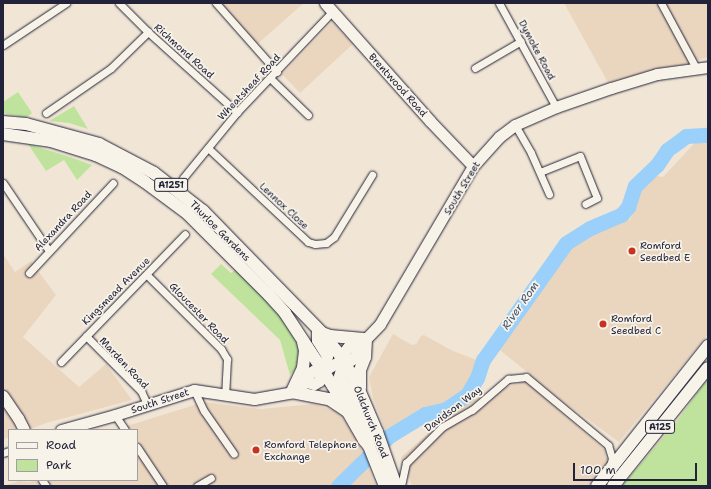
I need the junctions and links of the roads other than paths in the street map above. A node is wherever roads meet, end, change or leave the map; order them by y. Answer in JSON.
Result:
{"nodes":[{"id":1,"x":66,"y":3,"type":"edge"},
{"id":2,"x":120,"y":3,"type":"edge"},
{"id":3,"x":216,"y":3,"type":"edge"},
{"id":4,"x":499,"y":3,"type":"edge"},
{"id":5,"x":661,"y":3,"type":"edge"},
{"id":6,"x":329,"y":7,"type":"edge"},
{"id":7,"x":148,"y":32,"type":"junction"},
{"id":8,"x":521,"y":41,"type":"junction"},
{"id":9,"x":3,"y":45,"type":"edge"},
{"id":10,"x":475,"y":68,"type":"dead end"},
{"id":11,"x":696,"y":68,"type":"junction"},
{"id":12,"x":708,"y":68,"type":"edge"},
{"id":13,"x":277,"y":72,"type":"junction"},
{"id":14,"x":270,"y":78,"type":"junction"},
{"id":15,"x":556,"y":107,"type":"junction"},
{"id":16,"x":237,"y":112,"type":"junction"},
{"id":17,"x":46,"y":113,"type":"dead end"},
{"id":18,"x":308,"y":115,"type":"dead end"},
{"id":19,"x":3,"y":122,"type":"edge"},
{"id":20,"x":515,"y":125,"type":"junction"},
{"id":21,"x":3,"y":134,"type":"edge"},
{"id":22,"x":208,"y":148,"type":"junction"},
{"id":23,"x":473,"y":166,"type":"junction"},
{"id":24,"x":540,"y":172,"type":"junction"},
{"id":25,"x":372,"y":175,"type":"dead end"},
{"id":26,"x":183,"y":178,"type":"dead end"},
{"id":27,"x":3,"y":183,"type":"edge"},
{"id":28,"x":113,"y":183,"type":"dead end"},
{"id":29,"x":549,"y":194,"type":"dead end"},
{"id":30,"x":585,"y":204,"type":"dead end"},
{"id":31,"x":185,"y":234,"type":"dead end"},
{"id":32,"x":49,"y":251,"type":"junction"},
{"id":33,"x":29,"y":273,"type":"dead end"},
{"id":34,"x":147,"y":275,"type":"junction"},
{"id":35,"x":320,"y":331,"type":"junction"},
{"id":36,"x":86,"y":336,"type":"junction"},
{"id":37,"x":303,"y":339,"type":"junction"},
{"id":38,"x":363,"y":343,"type":"junction"},
{"id":39,"x":708,"y":346,"type":"edge"},
{"id":40,"x":343,"y":359,"type":"junction"},
{"id":41,"x":61,"y":362,"type":"dead end"},
{"id":42,"x":708,"y":368,"type":"edge"},
{"id":43,"x":323,"y":371,"type":"junction"},
{"id":44,"x":194,"y":390,"type":"junction"},
{"id":45,"x":292,"y":392,"type":"junction"},
{"id":46,"x":360,"y":392,"type":"junction"},
{"id":47,"x":225,"y":393,"type":"junction"},
{"id":48,"x":3,"y":396,"type":"edge"},
{"id":49,"x":147,"y":404,"type":"junction"},
{"id":50,"x":349,"y":413,"type":"junction"},
{"id":51,"x":116,"y":415,"type":"junction"},
{"id":52,"x":24,"y":429,"type":"edge"},
{"id":53,"x":65,"y":429,"type":"edge"},
{"id":54,"x":124,"y":429,"type":"edge"},
{"id":55,"x":369,"y":446,"type":"junction"},
{"id":56,"x":138,"y":448,"type":"edge"},
{"id":57,"x":234,"y":454,"type":"dead end"},
{"id":58,"x":380,"y":455,"type":"junction"},
{"id":59,"x":608,"y":472,"type":"junction"},
{"id":60,"x":211,"y":478,"type":"dead end"},
{"id":61,"x":163,"y":486,"type":"edge"},
{"id":62,"x":197,"y":486,"type":"edge"},
{"id":63,"x":385,"y":486,"type":"edge"},
{"id":64,"x":396,"y":486,"type":"edge"},
{"id":65,"x":401,"y":486,"type":"edge"},
{"id":66,"x":597,"y":486,"type":"edge"},
{"id":67,"x":613,"y":486,"type":"edge"}],
"edges":[{"from":1,"to":9,"type":"street"},
{"from":2,"to":7,"type":"street","name":"Richmond Road"},
{"from":3,"to":13,"type":"street"},
{"from":4,"to":8,"type":"street","name":"Dymoke Road"},
{"from":5,"to":11,"type":"street"},
{"from":6,"to":13,"type":"street","name":"Wheatsheaf Road"},
{"from":6,"to":23,"type":"street","name":"Brentwood Road"},
{"from":7,"to":16,"type":"street","name":"Richmond Road"},
{"from":7,"to":17,"type":"street"},
{"from":8,"to":10,"type":"street"},
{"from":8,"to":15,"type":"street","name":"Dymoke Road"},
{"from":11,"to":12,"type":"street","name":"South Street"},
{"from":11,"to":15,"type":"street","name":"South Street"},
{"from":13,"to":14,"type":"street","name":"Wheatsheaf Road"},
{"from":14,"to":16,"type":"street","name":"Wheatsheaf Road"},
{"from":14,"to":18,"type":"street"},
{"from":15,"to":20,"type":"street","name":"South Street"},
{"from":16,"to":22,"type":"street","name":"Wheatsheaf Road"},
{"from":19,"to":35,"type":"main road","name":"Thurloe Gardens","number":"A1251"},
{"from":20,"to":23,"type":"street","name":"South Street"},
{"from":20,"to":24,"type":"street"},
{"from":21,"to":37,"type":"main road","name":"Thurloe Gardens","number":"A1251"},
{"from":22,"to":25,"type":"street","name":"Lennox Close"},
{"from":22,"to":26,"type":"street","name":"Wheatsheaf Road"},
{"from":23,"to":38,"type":"street","name":"South Street"},
{"from":24,"to":29,"type":"street"},
{"from":24,"to":30,"type":"street"},
{"from":27,"to":32,"type":"street"},
{"from":28,"to":32,"type":"street","name":"Alexandra Road"},
{"from":31,"to":34,"type":"street","name":"Kingsmead Avenue"},
{"from":32,"to":33,"type":"street","name":"Alexandra Road"},
{"from":34,"to":36,"type":"street","name":"Kingsmead Avenue"},
{"from":34,"to":47,"type":"street","name":"Gloucester Road"},
{"from":35,"to":38,"type":"main road"},
{"from":35,"to":40,"type":"main road","name":"Thurloe Gardens","number":"A1251"},
{"from":35,"to":43,"type":"street"},
{"from":36,"to":41,"type":"street","name":"Kingsmead Avenue"},
{"from":36,"to":49,"type":"street","name":"Marden Road"},
{"from":37,"to":43,"type":"main road","name":"Thurloe Gardens","number":"A1251"},
{"from":37,"to":45,"type":"main road"},
{"from":38,"to":40,"type":"street","name":"South Street"},
{"from":38,"to":46,"type":"main road","number":"A1251"},
{"from":39,"to":59,"type":"main road","number":"A125"},
{"from":40,"to":43,"type":"street","name":"South Street"},
{"from":40,"to":46,"type":"main road","name":"Oldchurch Road","number":"A1251"},
{"from":40,"to":55,"type":"street"},
{"from":42,"to":67,"type":"main road","number":"A125"},
{"from":43,"to":45,"type":"street","name":"South Street"},
{"from":43,"to":50,"type":"main road","name":"Oldchurch Road","number":"A1251"},
{"from":44,"to":47,"type":"street","name":"South Street"},
{"from":44,"to":49,"type":"street","name":"South Street"},
{"from":44,"to":57,"type":"street"},
{"from":45,"to":47,"type":"street","name":"South Street"},
{"from":45,"to":50,"type":"main road","number":"A1251"},
{"from":46,"to":58,"type":"main road","name":"Oldchurch Road","number":"A1251"},
{"from":48,"to":52,"type":"street"},
{"from":49,"to":51,"type":"street","name":"South Street"},
{"from":50,"to":55,"type":"main road","name":"Oldchurch Road","number":"A1251"},
{"from":51,"to":53,"type":"street","name":"South Street"},
{"from":51,"to":54,"type":"street"},
{"from":55,"to":58,"type":"main road","name":"Oldchurch Road","number":"A1251"},
{"from":56,"to":61,"type":"street"},
{"from":58,"to":63,"type":"main road","name":"Oldchurch Road","number":"A1251"},
{"from":58,"to":64,"type":"main road","name":"Oldchurch Road","number":"A1251"},
{"from":59,"to":65,"type":"street","name":"Davidson Way"},
{"from":59,"to":66,"type":"main road","number":"A125"},
{"from":60,"to":62,"type":"street"}]}
